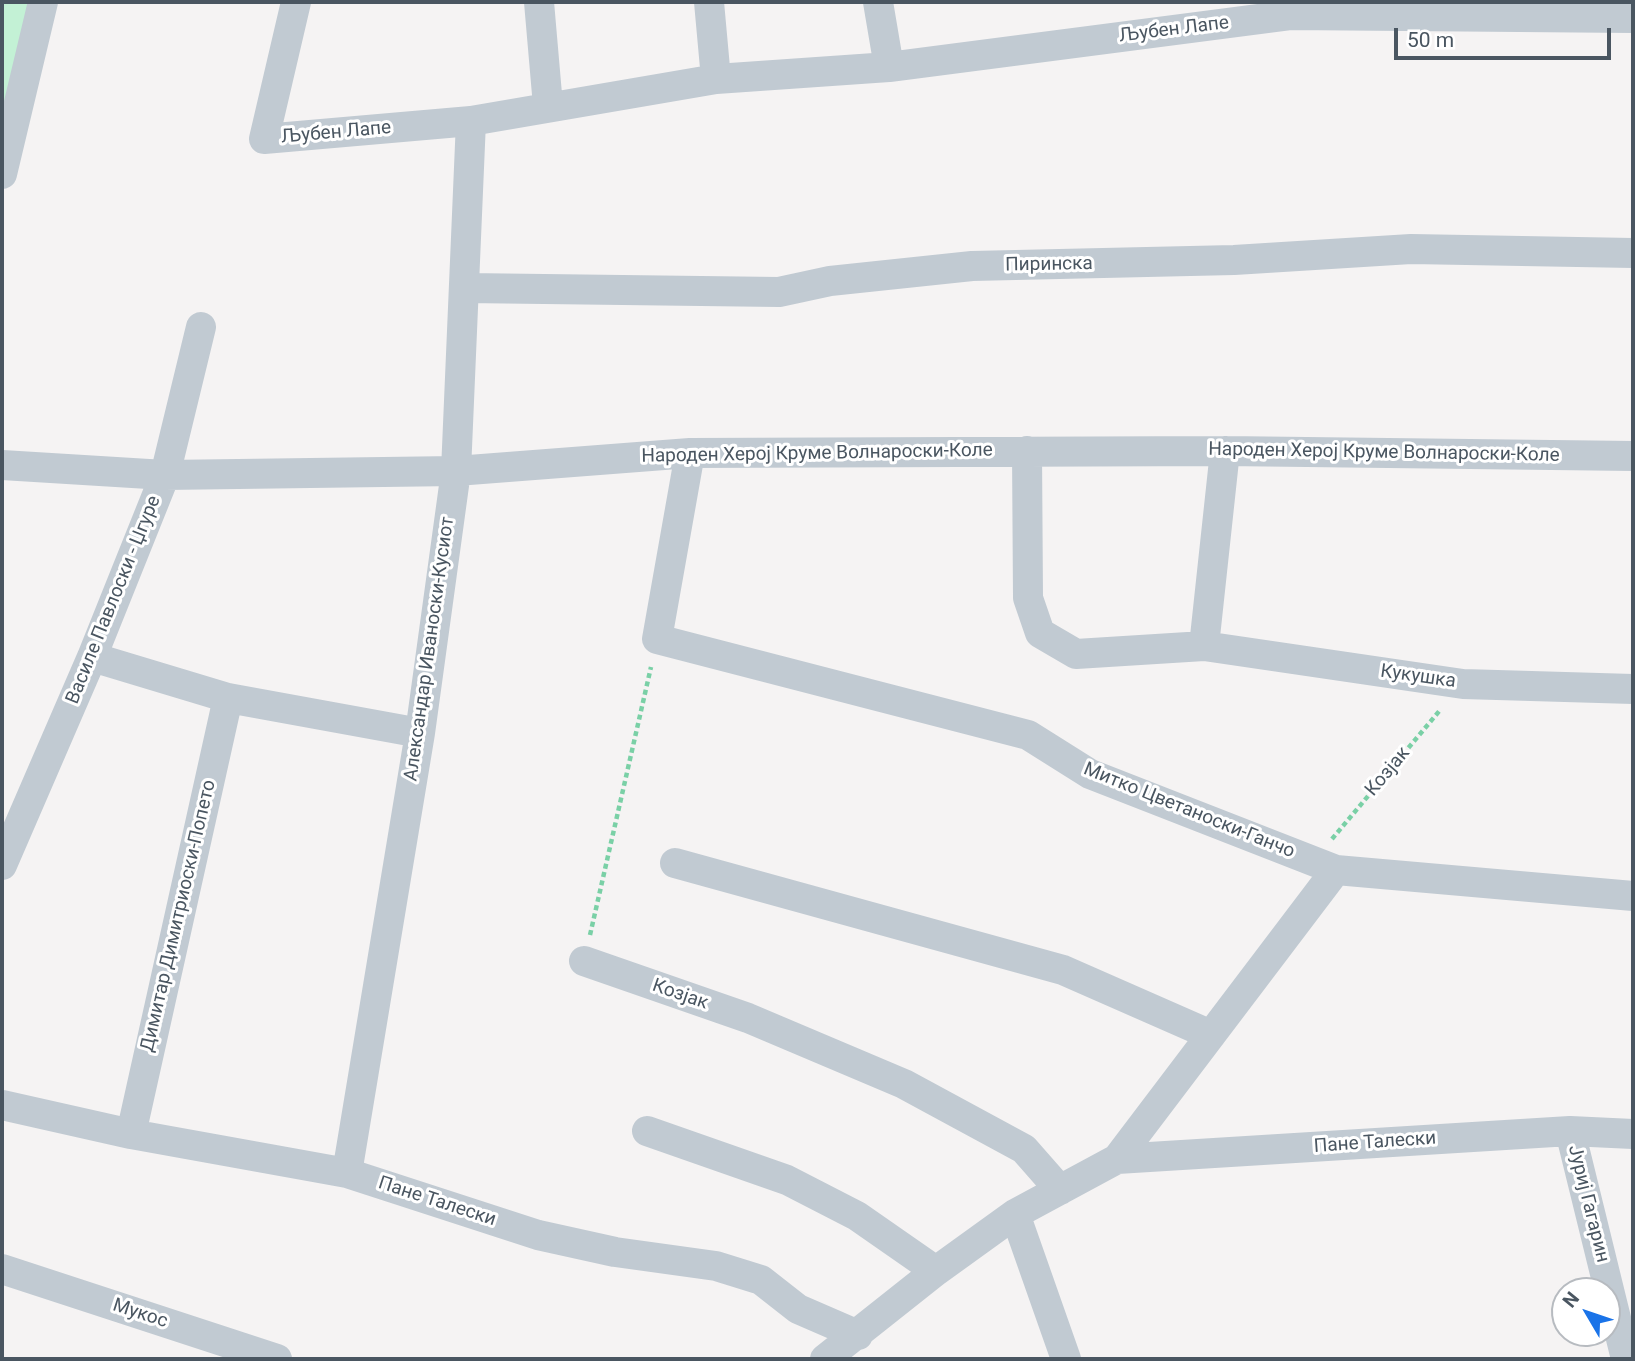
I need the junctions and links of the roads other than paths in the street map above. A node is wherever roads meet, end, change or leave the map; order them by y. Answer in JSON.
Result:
{"nodes":[{"id":1,"x":43,"y":2,"type":"edge"},
{"id":2,"x":296,"y":2,"type":"edge"},
{"id":3,"x":539,"y":2,"type":"edge"},
{"id":4,"x":709,"y":2,"type":"edge"},
{"id":5,"x":878,"y":2,"type":"edge"},
{"id":6,"x":1633,"y":18,"type":"edge"},
{"id":7,"x":889,"y":67,"type":"junction"},
{"id":8,"x":716,"y":79,"type":"junction"},
{"id":9,"x":548,"y":106,"type":"junction"},
{"id":10,"x":471,"y":121,"type":"junction"},
{"id":11,"x":2,"y":174,"type":"edge"},
{"id":12,"x":1633,"y":253,"type":"edge"},
{"id":13,"x":466,"y":288,"type":"junction"},
{"id":14,"x":201,"y":327,"type":"dead end"},
{"id":15,"x":1027,"y":451,"type":"junction"},
{"id":16,"x":1225,"y":451,"type":"junction"},
{"id":17,"x":690,"y":453,"type":"junction"},
{"id":18,"x":1633,"y":456,"type":"edge"},
{"id":19,"x":2,"y":464,"type":"edge"},
{"id":20,"x":456,"y":471,"type":"junction"},
{"id":21,"x":165,"y":475,"type":"junction"},
{"id":22,"x":1204,"y":646,"type":"junction"},
{"id":23,"x":92,"y":657,"type":"junction"},
{"id":24,"x":1633,"y":689,"type":"edge"},
{"id":25,"x":228,"y":698,"type":"junction"},
{"id":26,"x":420,"y":733,"type":"junction"},
{"id":27,"x":675,"y":863,"type":"dead end"},
{"id":28,"x":2,"y":865,"type":"edge"},
{"id":29,"x":1325,"y":865,"type":"junction"},
{"id":30,"x":1633,"y":896,"type":"edge"},
{"id":31,"x":584,"y":961,"type":"road end"},
{"id":32,"x":1210,"y":1035,"type":"junction"},
{"id":33,"x":2,"y":1105,"type":"edge"},
{"id":34,"x":647,"y":1131,"type":"dead end"},
{"id":35,"x":1570,"y":1131,"type":"junction"},
{"id":36,"x":131,"y":1134,"type":"junction"},
{"id":37,"x":1633,"y":1134,"type":"edge"},
{"id":38,"x":1117,"y":1159,"type":"junction"},
{"id":39,"x":346,"y":1173,"type":"junction"},
{"id":40,"x":1060,"y":1189,"type":"junction"},
{"id":41,"x":1015,"y":1214,"type":"junction"},
{"id":42,"x":2,"y":1269,"type":"edge"},
{"id":43,"x":936,"y":1271,"type":"junction"},
{"id":44,"x":858,"y":1335,"type":"junction"},
{"id":45,"x":277,"y":1359,"type":"edge"},
{"id":46,"x":825,"y":1359,"type":"edge"},
{"id":47,"x":1066,"y":1359,"type":"edge"},
{"id":48,"x":1626,"y":1359,"type":"edge"}],
"edges":[{"from":1,"to":11,"type":"street"},
{"from":2,"to":10,"type":"street","name":"Љубен Лапе"},
{"from":3,"to":9,"type":"street"},
{"from":4,"to":8,"type":"street"},
{"from":5,"to":7,"type":"street"},
{"from":6,"to":7,"type":"street","name":"Љубен Лапе"},
{"from":7,"to":8,"type":"street","name":"Љубен Лапе"},
{"from":8,"to":9,"type":"street","name":"Љубен Лапе"},
{"from":9,"to":10,"type":"street","name":"Љубен Лапе"},
{"from":10,"to":13,"type":"street","name":"Александар Иваноски-Кусиот"},
{"from":12,"to":13,"type":"street","name":"Пиринска"},
{"from":13,"to":20,"type":"street","name":"Александар Иваноски-Кусиот"},
{"from":14,"to":21,"type":"street","name":"Василе Павлоски - Џгуре"},
{"from":15,"to":16,"type":"street","name":"Народен Херој Круме Волнароски-Коле"},
{"from":15,"to":17,"type":"street","name":"Народен Херој Круме Волнароски-Коле"},
{"from":15,"to":22,"type":"street","name":"Кукушка"},
{"from":16,"to":18,"type":"street","name":"Народен Херој Круме Волнароски-Коле"},
{"from":16,"to":22,"type":"street"},
{"from":17,"to":20,"type":"street","name":"Народен Херој Круме Волнароски-Коле"},
{"from":17,"to":29,"type":"street","name":"Митко Цветаноски-Ганчо"},
{"from":19,"to":21,"type":"street","name":"Народен Херој Круме Волнароски-Коле"},
{"from":20,"to":21,"type":"street","name":"Народен Херој Круме Волнароски-Коле"},
{"from":20,"to":26,"type":"street","name":"Александар Иваноски-Кусиот"},
{"from":21,"to":23,"type":"street","name":"Василе Павлоски - Џгуре"},
{"from":22,"to":24,"type":"street","name":"Кукушка"},
{"from":23,"to":25,"type":"street"},
{"from":23,"to":28,"type":"street","name":"Василе Павлоски - Џгуре"},
{"from":25,"to":26,"type":"street"},
{"from":25,"to":36,"type":"street","name":"Димитар Димитриоски-Попето"},
{"from":26,"to":39,"type":"street","name":"Александар Иваноски-Кусиот"},
{"from":27,"to":32,"type":"street"},
{"from":29,"to":30,"type":"street","name":"Митко Цветаноски-Ганчо"},
{"from":29,"to":32,"type":"street"},
{"from":31,"to":40,"type":"street","name":"Козјак"},
{"from":32,"to":38,"type":"street"},
{"from":33,"to":36,"type":"street","name":"Пане Талески"},
{"from":34,"to":43,"type":"street"},
{"from":35,"to":37,"type":"street","name":"Пане Талески"},
{"from":35,"to":38,"type":"street","name":"Пане Талески"},
{"from":35,"to":48,"type":"street","name":"Јуриј Гагарин"},
{"from":36,"to":39,"type":"street","name":"Пане Талески"},
{"from":38,"to":40,"type":"street"},
{"from":39,"to":44,"type":"street","name":"Пане Талески"},
{"from":40,"to":41,"type":"street"},
{"from":41,"to":43,"type":"street"},
{"from":41,"to":47,"type":"street"},
{"from":42,"to":45,"type":"street","name":"Мукос"},
{"from":43,"to":44,"type":"street"},
{"from":44,"to":46,"type":"street"}]}
